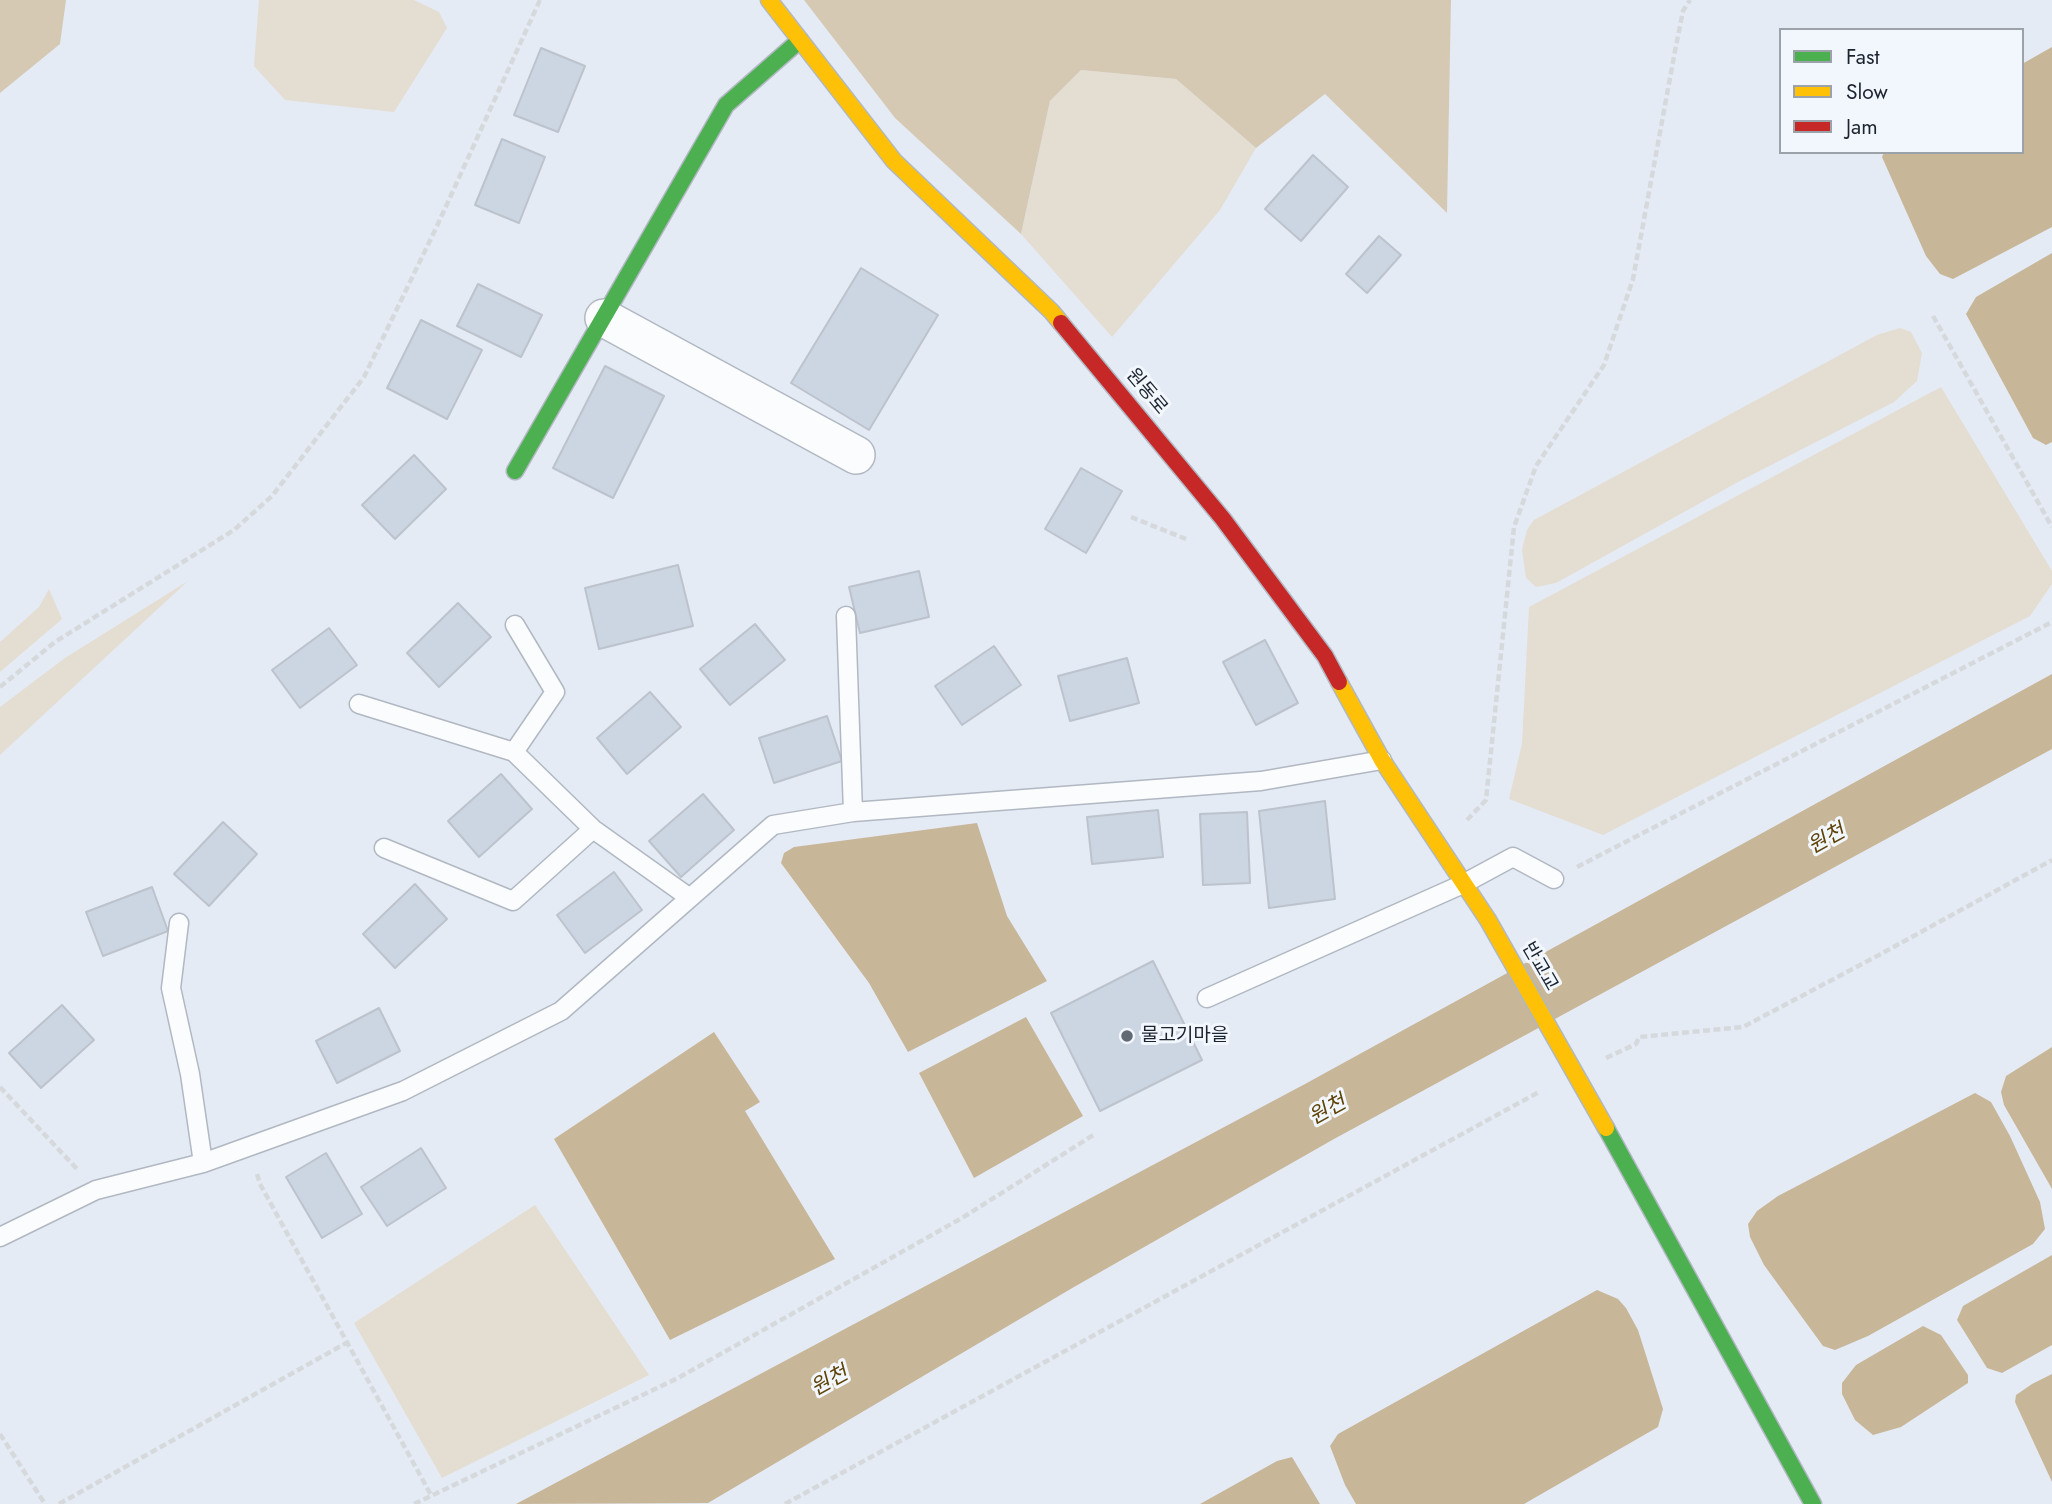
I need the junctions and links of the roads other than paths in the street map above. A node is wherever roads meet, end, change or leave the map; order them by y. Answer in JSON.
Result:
{"nodes":[{"id":1,"x":769,"y":0,"type":"edge"},
{"id":2,"x":800,"y":40,"type":"junction"},
{"id":3,"x":604,"y":318,"type":"junction"},
{"id":4,"x":856,"y":455,"type":"dead end"},
{"id":5,"x":515,"y":471,"type":"dead end"},
{"id":6,"x":846,"y":616,"type":"dead end"},
{"id":7,"x":515,"y":625,"type":"dead end"},
{"id":8,"x":359,"y":704,"type":"dead end"},
{"id":9,"x":514,"y":752,"type":"junction"},
{"id":10,"x":1382,"y":760,"type":"junction"},
{"id":11,"x":853,"y":812,"type":"junction"},
{"id":12,"x":593,"y":829,"type":"junction"},
{"id":13,"x":384,"y":848,"type":"dead end"},
{"id":14,"x":1554,"y":879,"type":"road end"},
{"id":15,"x":1463,"y":884,"type":"junction"},
{"id":16,"x":691,"y":898,"type":"junction"},
{"id":17,"x":179,"y":923,"type":"dead end"},
{"id":18,"x":1207,"y":998,"type":"dead end"},
{"id":19,"x":203,"y":1163,"type":"junction"},
{"id":20,"x":0,"y":1237,"type":"edge"},
{"id":21,"x":1813,"y":1504,"type":"edge"}],
"edges":[{"from":1,"to":2,"type":"street","name":"원동로"},
{"from":2,"to":3,"type":"street"},
{"from":2,"to":10,"type":"street","name":"원동로"},
{"from":3,"to":4,"type":"street"},
{"from":3,"to":5,"type":"street"},
{"from":6,"to":11,"type":"lane"},
{"from":7,"to":9,"type":"lane"},
{"from":8,"to":9,"type":"lane"},
{"from":9,"to":12,"type":"lane"},
{"from":10,"to":11,"type":"lane"},
{"from":10,"to":15,"type":"street","name":"원동로"},
{"from":11,"to":16,"type":"lane"},
{"from":12,"to":13,"type":"lane"},
{"from":12,"to":16,"type":"lane"},
{"from":14,"to":15,"type":"lane"},
{"from":15,"to":18,"type":"lane"},
{"from":15,"to":21,"type":"street","name":"반교교"},
{"from":16,"to":19,"type":"lane"},
{"from":17,"to":19,"type":"lane"},
{"from":19,"to":20,"type":"lane"}]}
